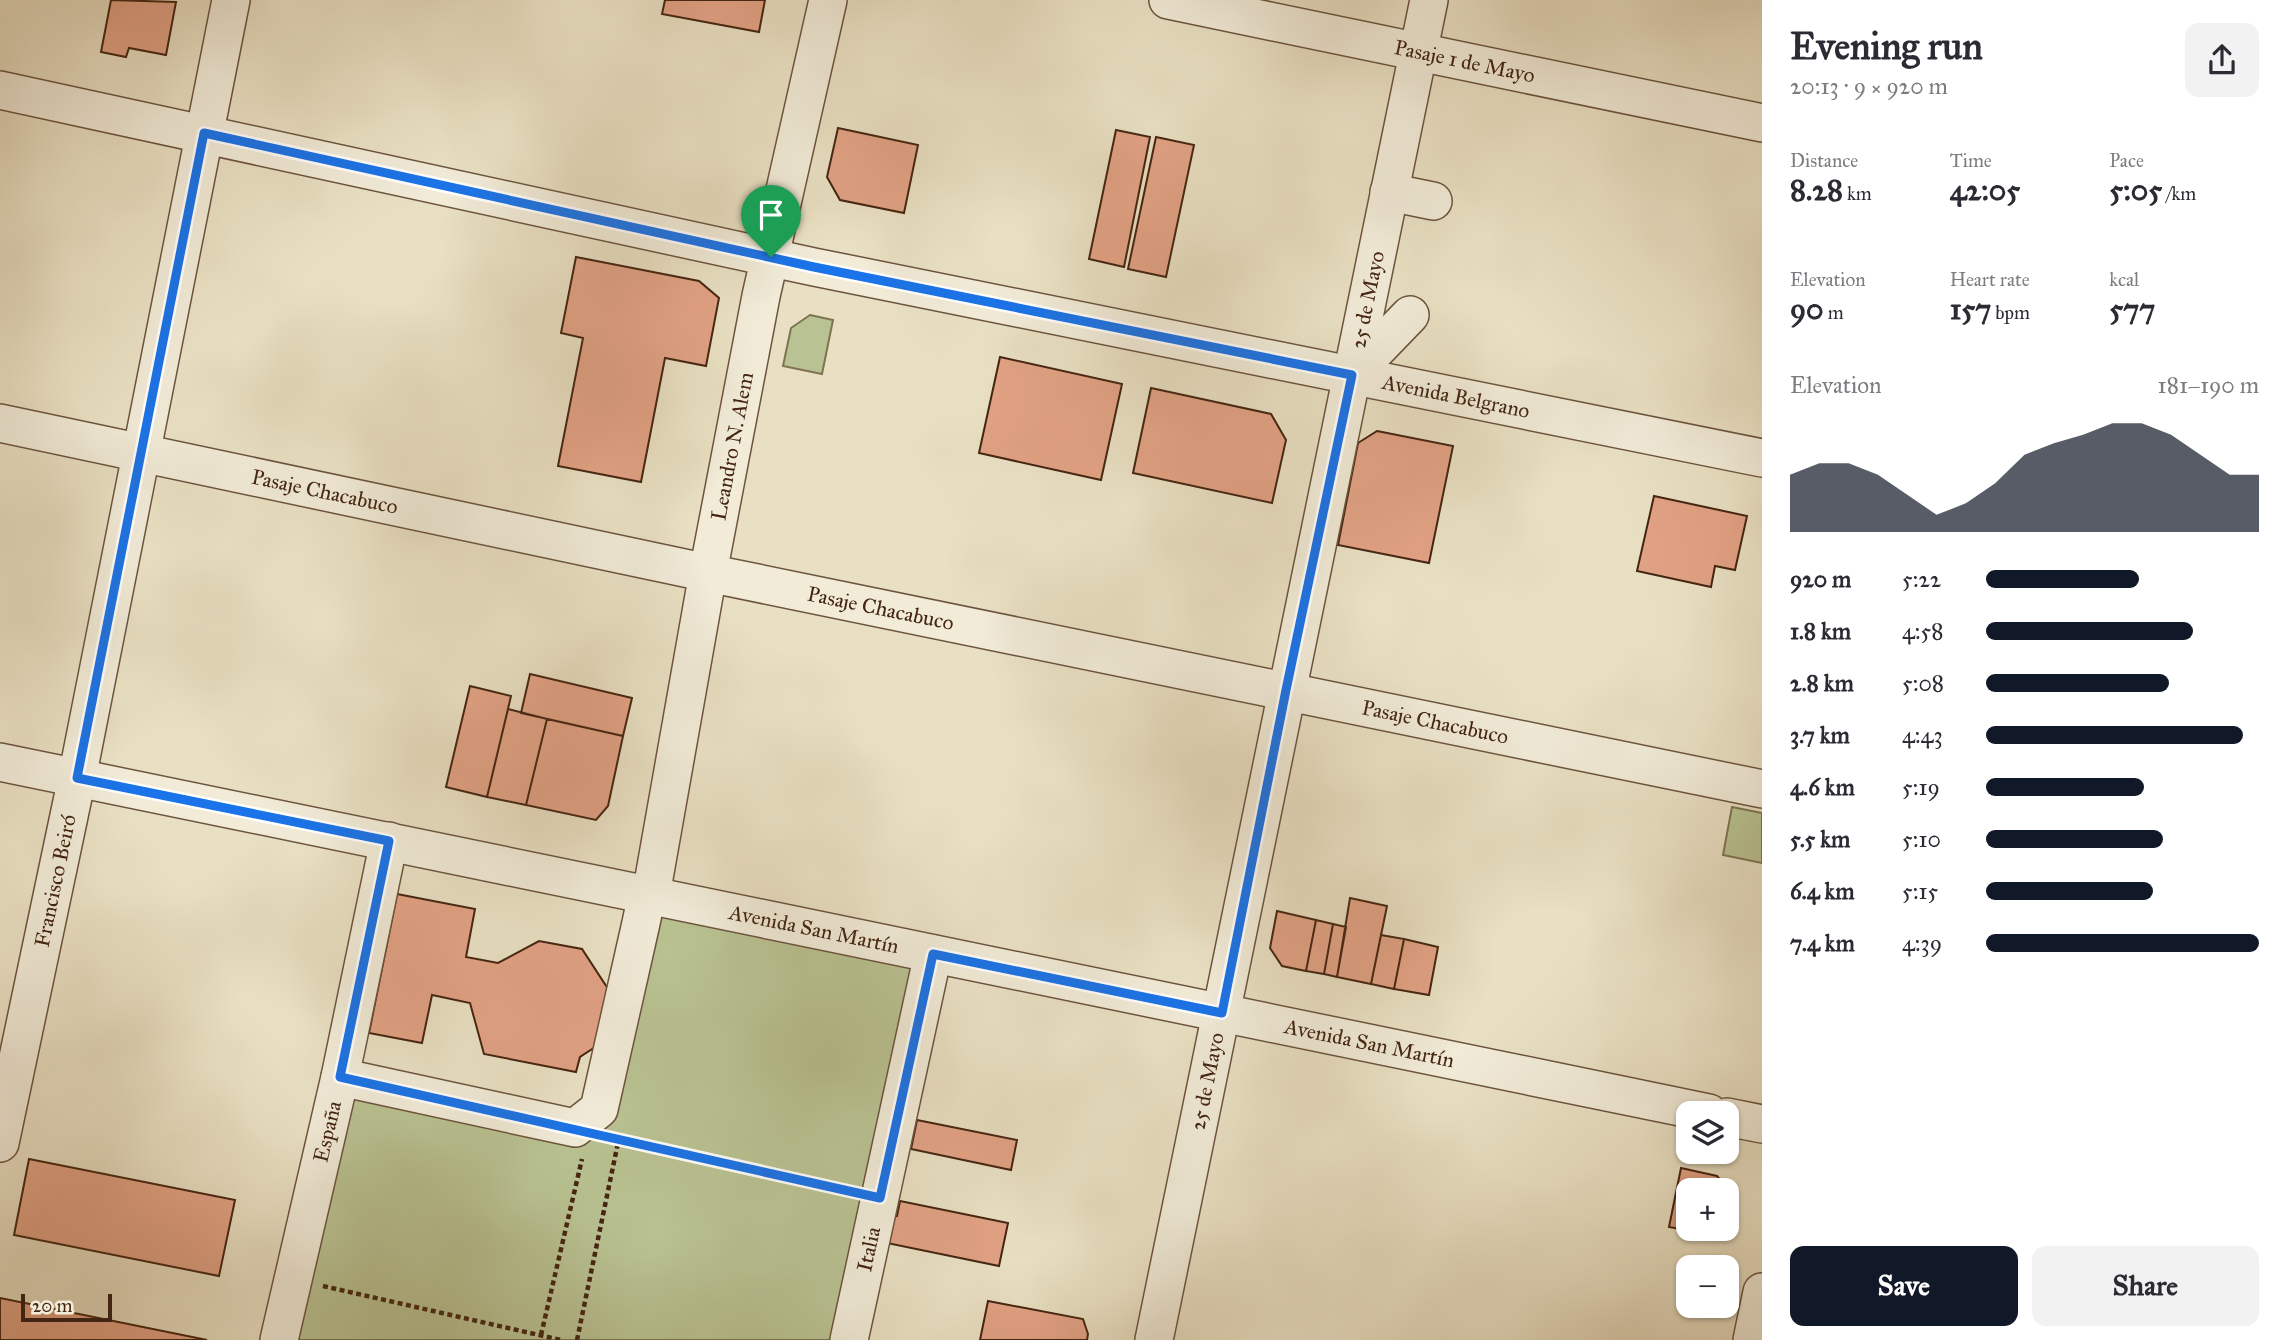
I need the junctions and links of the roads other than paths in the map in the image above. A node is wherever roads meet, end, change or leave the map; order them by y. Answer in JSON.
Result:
{"nodes":[{"id":1,"x":828,"y":0,"type":"edge"},
{"id":2,"x":1168,"y":0,"type":"edge"},
{"id":3,"x":1429,"y":0,"type":"edge"},
{"id":4,"x":228,"y":2,"type":"edge"},
{"id":5,"x":1417,"y":53,"type":"junction"},
{"id":6,"x":0,"y":90,"type":"edge"},
{"id":7,"x":1762,"y":123,"type":"edge"},
{"id":8,"x":204,"y":133,"type":"junction"},
{"id":9,"x":1389,"y":192,"type":"junction"},
{"id":10,"x":1433,"y":201,"type":"dead end"},
{"id":11,"x":771,"y":257,"type":"junction"},
{"id":12,"x":1410,"y":315,"type":"dead end"},
{"id":13,"x":1352,"y":375,"type":"junction"},
{"id":14,"x":0,"y":423,"type":"edge"},
{"id":15,"x":141,"y":452,"type":"junction"},
{"id":16,"x":1762,"y":458,"type":"edge"},
{"id":17,"x":708,"y":573,"type":"junction"},
{"id":18,"x":1286,"y":690,"type":"junction"},
{"id":19,"x":0,"y":762,"type":"edge"},
{"id":20,"x":77,"y":778,"type":"junction"},
{"id":21,"x":1762,"y":789,"type":"edge"},
{"id":22,"x":389,"y":841,"type":"junction"},
{"id":23,"x":651,"y":895,"type":"junction"},
{"id":24,"x":933,"y":954,"type":"junction"},
{"id":25,"x":1222,"y":1013,"type":"junction"},
{"id":26,"x":340,"y":1077,"type":"junction"},
{"id":27,"x":4,"y":1102,"type":"edge"},
{"id":28,"x":1676,"y":1106,"type":"edge"},
{"id":29,"x":1739,"y":1119,"type":"edge"},
{"id":30,"x":1762,"y":1124,"type":"edge"},
{"id":31,"x":0,"y":1143,"type":"edge"},
{"id":32,"x":1762,"y":1292,"type":"edge"},
{"id":33,"x":279,"y":1340,"type":"edge"},
{"id":34,"x":849,"y":1340,"type":"edge"},
{"id":35,"x":1154,"y":1340,"type":"edge"},
{"id":36,"x":1752,"y":1340,"type":"edge"}],
"edges":[{"from":1,"to":11,"type":"street","name":"Leandro N. Alem"},
{"from":2,"to":5,"type":"street","name":"Pasaje 1 de Mayo"},
{"from":3,"to":5,"type":"street","name":"25 de Mayo"},
{"from":4,"to":8,"type":"street","name":"Francisco Beiró"},
{"from":5,"to":7,"type":"street","name":"Pasaje 1 de Mayo"},
{"from":5,"to":9,"type":"street","name":"25 de Mayo"},
{"from":6,"to":8,"type":"street","name":"Avenida Belgrano"},
{"from":8,"to":11,"type":"street","name":"Avenida Belgrano"},
{"from":8,"to":15,"type":"street","name":"Francisco Beiró"},
{"from":9,"to":10,"type":"street"},
{"from":9,"to":13,"type":"street","name":"25 de Mayo"},
{"from":11,"to":13,"type":"street","name":"Avenida Belgrano"},
{"from":11,"to":17,"type":"street","name":"Leandro N. Alem"},
{"from":12,"to":13,"type":"street"},
{"from":13,"to":16,"type":"street","name":"Avenida Belgrano"},
{"from":13,"to":18,"type":"street","name":"25 de Mayo"},
{"from":14,"to":15,"type":"street","name":"Pasaje Chacabuco"},
{"from":15,"to":17,"type":"street","name":"Pasaje Chacabuco"},
{"from":15,"to":20,"type":"street","name":"Francisco Beiró"},
{"from":17,"to":18,"type":"street","name":"Pasaje Chacabuco"},
{"from":17,"to":23,"type":"street","name":"Leandro N. Alem"},
{"from":18,"to":21,"type":"street","name":"Pasaje Chacabuco"},
{"from":18,"to":25,"type":"street","name":"25 de Mayo"},
{"from":19,"to":20,"type":"street","name":"Avenida San Martín"},
{"from":20,"to":22,"type":"street","name":"Avenida San Martín"},
{"from":20,"to":27,"type":"street","name":"Francisco Beiró"},
{"from":22,"to":23,"type":"street","name":"Avenida San Martín"},
{"from":22,"to":26,"type":"street","name":"España"},
{"from":23,"to":24,"type":"street","name":"Avenida San Martín"},
{"from":23,"to":26,"type":"street","name":"Leandro N. Alem"},
{"from":24,"to":25,"type":"street","name":"Avenida San Martín"},
{"from":24,"to":34,"type":"street","name":"Italia"},
{"from":25,"to":28,"type":"street","name":"Avenida San Martín"},
{"from":25,"to":35,"type":"street","name":"25 de Mayo"},
{"from":26,"to":33,"type":"street","name":"España"},
{"from":27,"to":31,"type":"street","name":"Francisco Beiró"},
{"from":29,"to":30,"type":"street"},
{"from":32,"to":36,"type":"street"}]}
